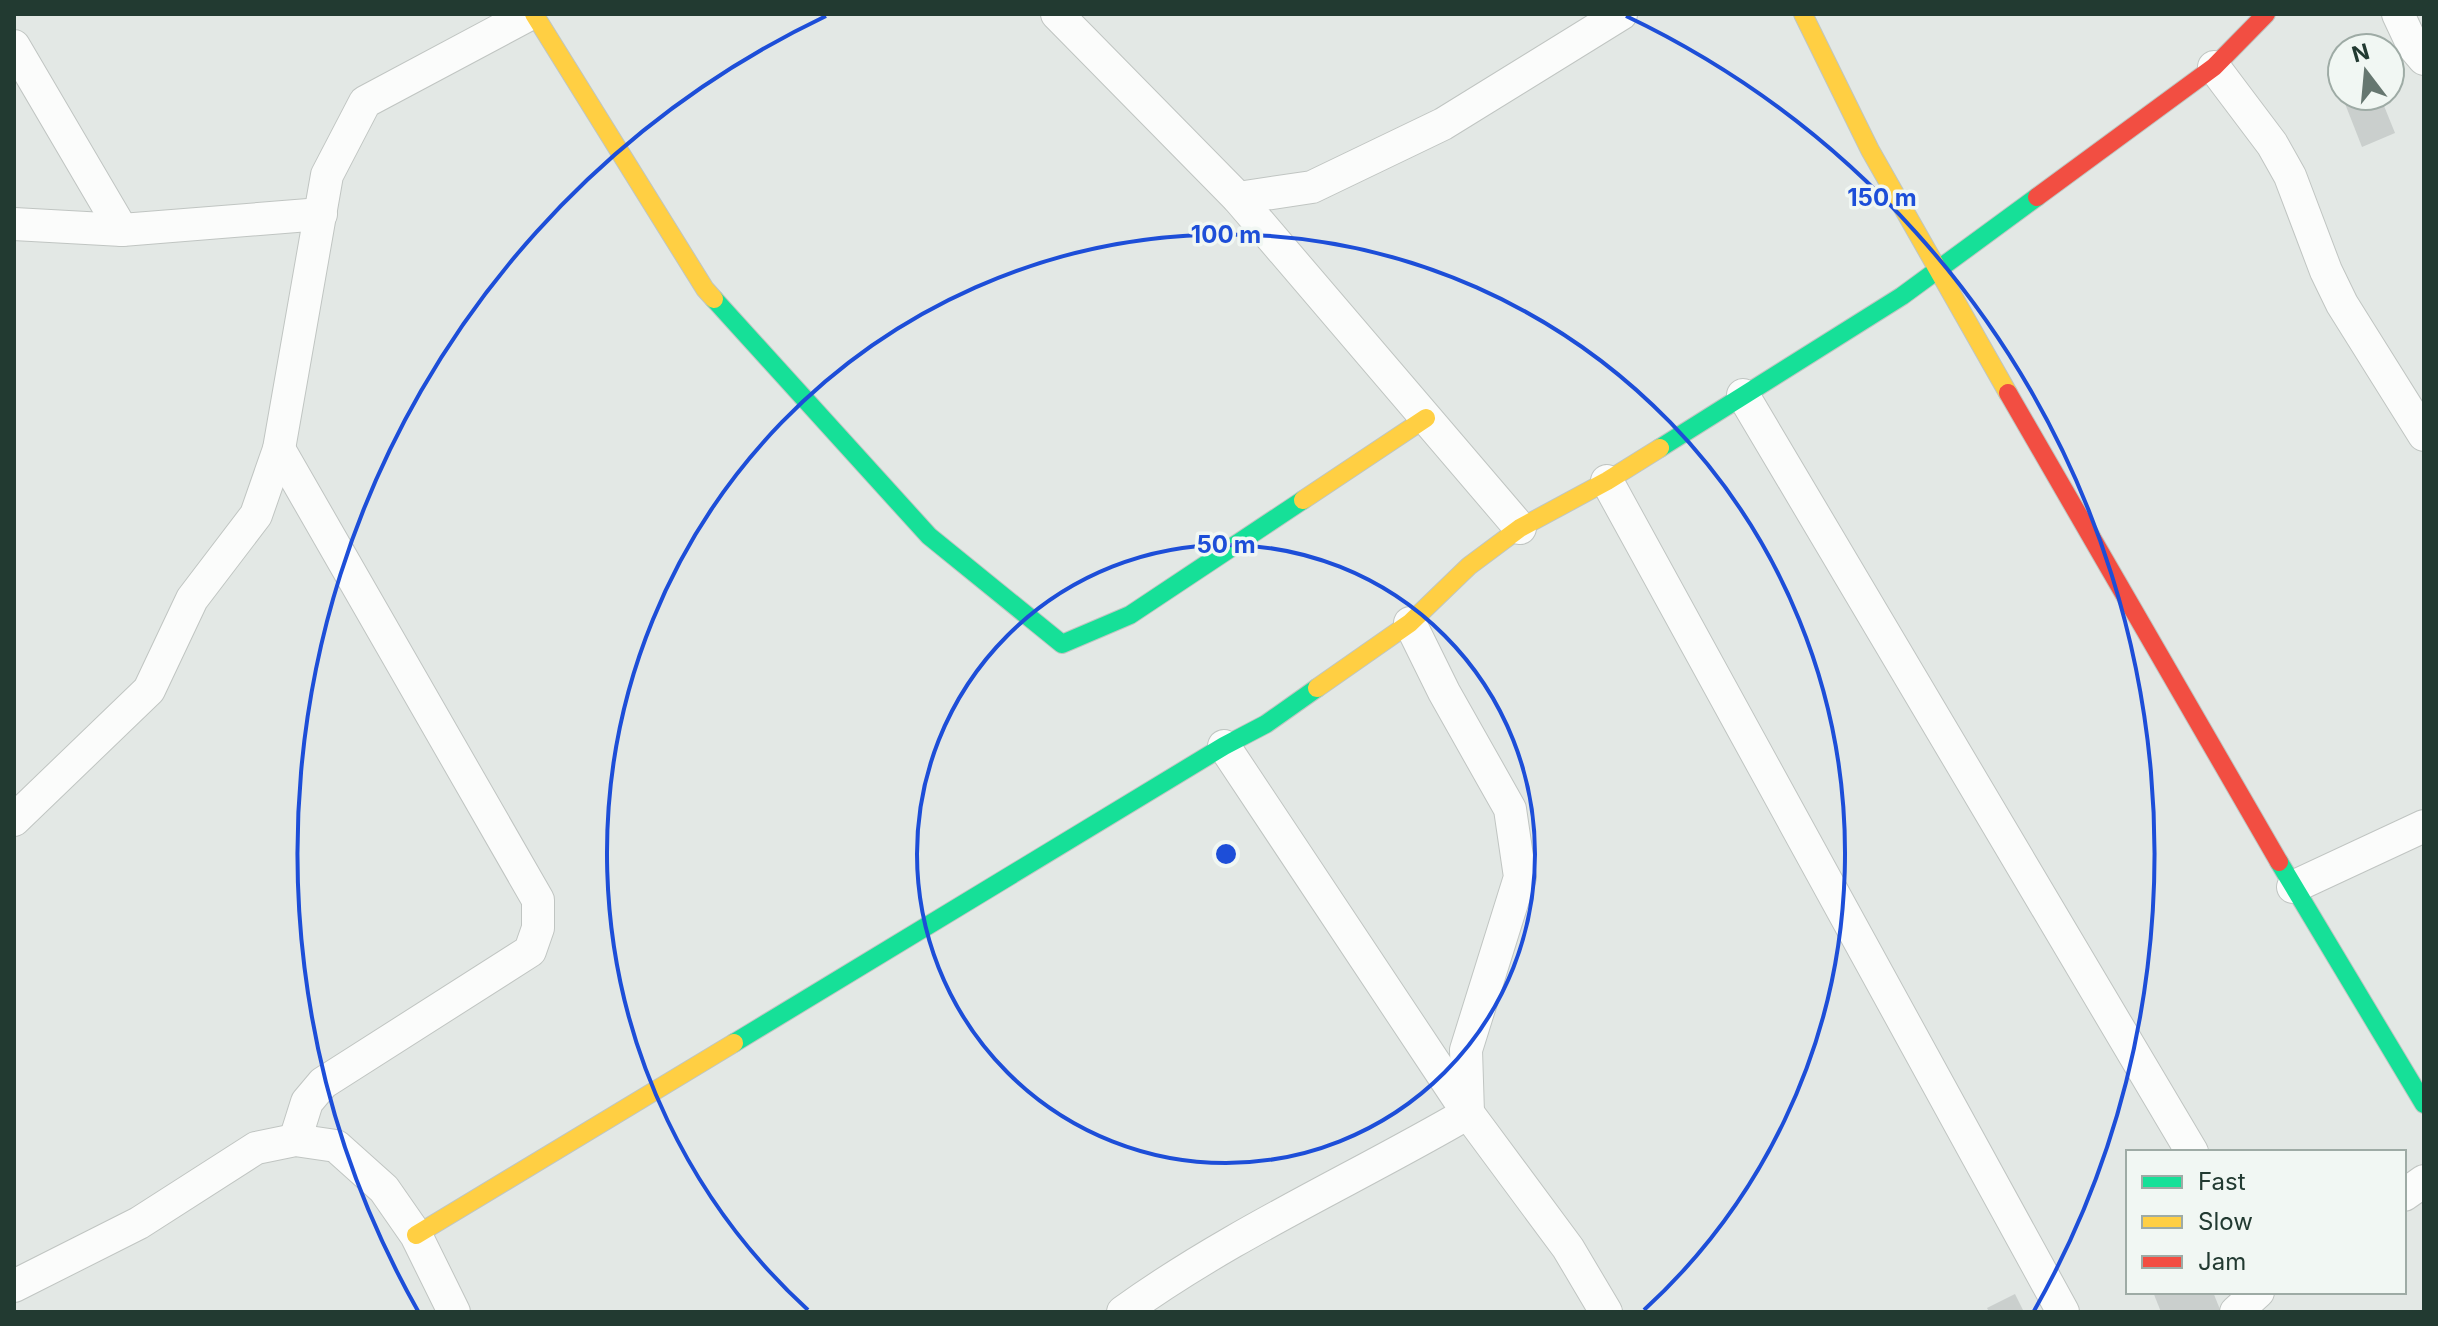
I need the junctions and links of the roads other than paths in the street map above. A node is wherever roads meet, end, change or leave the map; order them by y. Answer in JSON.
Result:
{"nodes":[{"id":1,"x":532,"y":14,"type":"edge"},
{"id":2,"x":1057,"y":14,"type":"edge"},
{"id":3,"x":1621,"y":14,"type":"edge"},
{"id":4,"x":1803,"y":14,"type":"edge"},
{"id":5,"x":2266,"y":14,"type":"edge"},
{"id":6,"x":2398,"y":14,"type":"edge"},
{"id":7,"x":14,"y":46,"type":"edge"},
{"id":8,"x":2424,"y":59,"type":"edge"},
{"id":9,"x":2214,"y":67,"type":"junction"},
{"id":10,"x":1238,"y":198,"type":"junction"},
{"id":11,"x":321,"y":214,"type":"junction"},
{"id":12,"x":14,"y":224,"type":"edge"},
{"id":13,"x":122,"y":230,"type":"junction"},
{"id":14,"x":1937,"y":269,"type":"junction"},
{"id":15,"x":1743,"y":395,"type":"junction"},
{"id":16,"x":1426,"y":418,"type":"junction"},
{"id":17,"x":2424,"y":435,"type":"edge"},
{"id":18,"x":279,"y":449,"type":"junction"},
{"id":19,"x":1607,"y":481,"type":"junction"},
{"id":20,"x":1520,"y":528,"type":"junction"},
{"id":21,"x":1410,"y":623,"type":"junction"},
{"id":22,"x":1224,"y":746,"type":"junction"},
{"id":23,"x":14,"y":820,"type":"edge"},
{"id":24,"x":2424,"y":826,"type":"edge"},
{"id":25,"x":2293,"y":887,"type":"junction"},
{"id":26,"x":2424,"y":1104,"type":"edge"},
{"id":27,"x":1468,"y":1113,"type":"junction"},
{"id":28,"x":295,"y":1140,"type":"junction"},
{"id":29,"x":2191,"y":1150,"type":"edge"},
{"id":30,"x":2424,"y":1181,"type":"edge"},
{"id":31,"x":2406,"y":1194,"type":"edge"},
{"id":32,"x":416,"y":1235,"type":"junction"},
{"id":33,"x":14,"y":1286,"type":"edge"},
{"id":34,"x":2256,"y":1294,"type":"edge"},
{"id":35,"x":454,"y":1312,"type":"edge"},
{"id":36,"x":1123,"y":1312,"type":"edge"},
{"id":37,"x":1606,"y":1312,"type":"edge"},
{"id":38,"x":2063,"y":1312,"type":"edge"},
{"id":39,"x":2236,"y":1312,"type":"edge"}],
"edges":[{"from":1,"to":11,"type":"street"},
{"from":1,"to":16,"type":"street"},
{"from":2,"to":10,"type":"street"},
{"from":3,"to":10,"type":"street"},
{"from":4,"to":14,"type":"street"},
{"from":5,"to":9,"type":"street"},
{"from":6,"to":8,"type":"street"},
{"from":7,"to":13,"type":"street"},
{"from":9,"to":14,"type":"street"},
{"from":9,"to":17,"type":"street"},
{"from":10,"to":16,"type":"street"},
{"from":11,"to":13,"type":"street"},
{"from":11,"to":18,"type":"street"},
{"from":12,"to":13,"type":"street"},
{"from":14,"to":15,"type":"street"},
{"from":14,"to":25,"type":"street"},
{"from":15,"to":19,"type":"street"},
{"from":15,"to":29,"type":"street"},
{"from":16,"to":20,"type":"street"},
{"from":18,"to":23,"type":"street"},
{"from":18,"to":28,"type":"street"},
{"from":19,"to":20,"type":"street"},
{"from":19,"to":38,"type":"street"},
{"from":20,"to":21,"type":"street"},
{"from":21,"to":22,"type":"street"},
{"from":21,"to":27,"type":"street"},
{"from":22,"to":27,"type":"street"},
{"from":22,"to":32,"type":"street"},
{"from":24,"to":25,"type":"street"},
{"from":25,"to":26,"type":"street"},
{"from":27,"to":36,"type":"street"},
{"from":27,"to":37,"type":"street"},
{"from":28,"to":32,"type":"street"},
{"from":28,"to":33,"type":"street"},
{"from":30,"to":31,"type":"street"},
{"from":32,"to":35,"type":"street"},
{"from":34,"to":39,"type":"street"}]}
